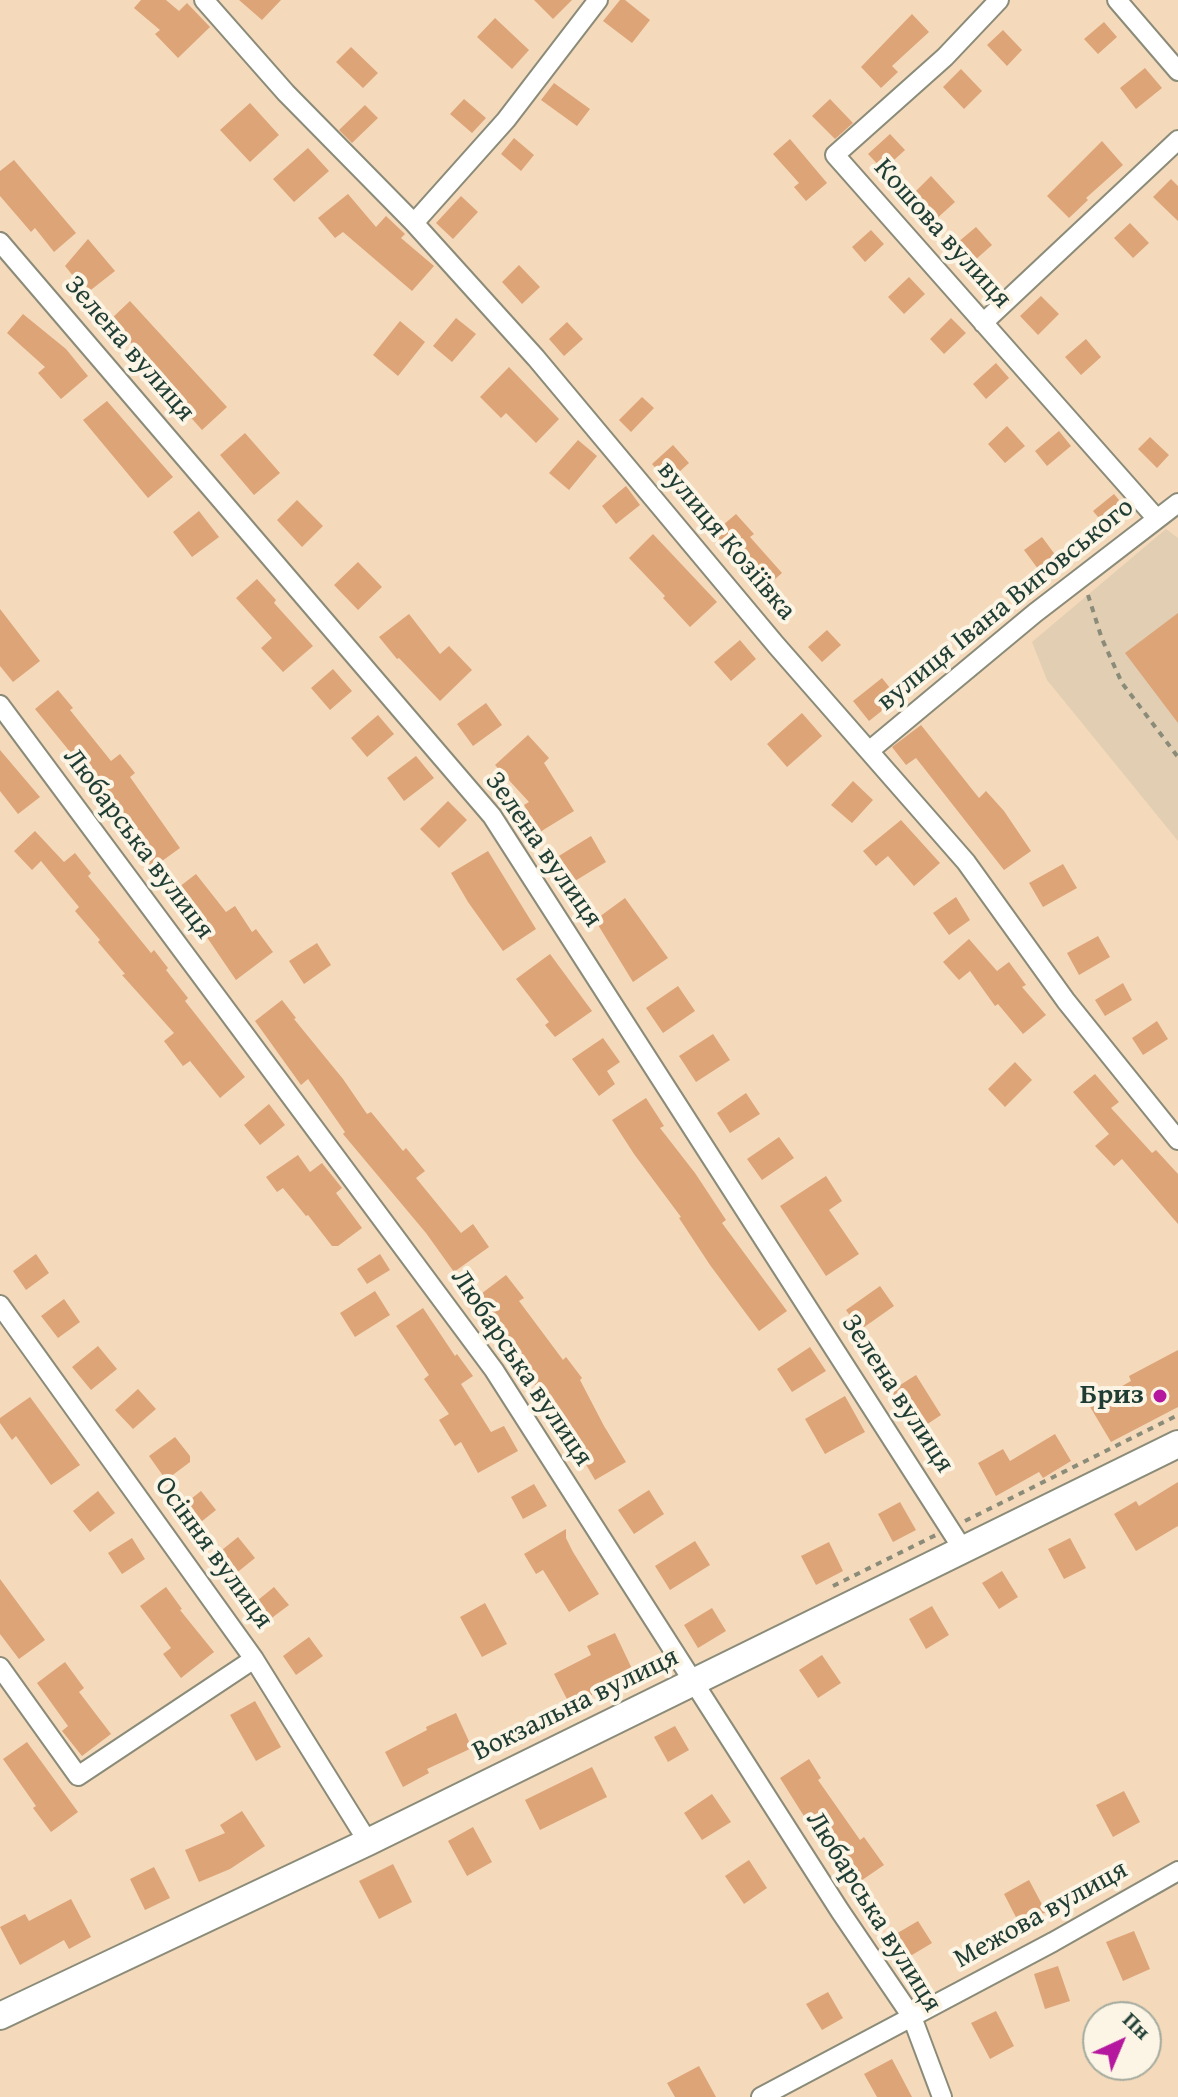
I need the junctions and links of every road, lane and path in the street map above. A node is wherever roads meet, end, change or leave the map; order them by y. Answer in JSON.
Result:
{"nodes":[{"id":1,"x":204,"y":0,"type":"edge"},
{"id":2,"x":598,"y":0,"type":"edge"},
{"id":3,"x":999,"y":0,"type":"edge"},
{"id":4,"x":1117,"y":0,"type":"edge"},
{"id":5,"x":1178,"y":71,"type":"edge"},
{"id":6,"x":1178,"y":140,"type":"edge"},
{"id":7,"x":414,"y":223,"type":"junction"},
{"id":8,"x":0,"y":242,"type":"edge"},
{"id":9,"x":983,"y":323,"type":"junction"},
{"id":10,"x":1178,"y":503,"type":"edge"},
{"id":11,"x":1157,"y":519,"type":"junction"},
{"id":12,"x":1082,"y":577,"type":"junction"},
{"id":13,"x":0,"y":705,"type":"edge"},
{"id":14,"x":869,"y":751,"type":"junction"},
{"id":15,"x":1178,"y":757,"type":"edge"},
{"id":16,"x":1178,"y":1140,"type":"edge"},
{"id":17,"x":0,"y":1305,"type":"edge"},
{"id":18,"x":1178,"y":1415,"type":"edge"},
{"id":19,"x":1178,"y":1444,"type":"edge"},
{"id":20,"x":956,"y":1538,"type":"junction"},
{"id":21,"x":822,"y":1591,"type":"dead end"},
{"id":22,"x":254,"y":1659,"type":"junction"},
{"id":23,"x":0,"y":1667,"type":"edge"},
{"id":24,"x":694,"y":1682,"type":"junction"},
{"id":25,"x":368,"y":1842,"type":"junction"},
{"id":26,"x":1178,"y":1871,"type":"edge"},
{"id":27,"x":0,"y":2016,"type":"edge"},
{"id":28,"x":912,"y":2017,"type":"junction"},
{"id":29,"x":761,"y":2097,"type":"edge"},
{"id":30,"x":942,"y":2097,"type":"edge"}],
"edges":[{"from":1,"to":7,"type":"street","name":"вулиця Козіївка"},
{"from":2,"to":7,"type":"street"},
{"from":3,"to":9,"type":"street","name":"Кошова вулиця"},
{"from":4,"to":5,"type":"street"},
{"from":6,"to":9,"type":"street"},
{"from":7,"to":14,"type":"street","name":"вулиця Козіївка"},
{"from":8,"to":20,"type":"street","name":"Зелена вулиця"},
{"from":9,"to":11,"type":"street","name":"Кошова вулиця"},
{"from":10,"to":11,"type":"street","name":"вулиця Івана Виговського"},
{"from":11,"to":12,"type":"street","name":"вулиця Івана Виговського"},
{"from":12,"to":14,"type":"street","name":"вулиця Івана Виговського"},
{"from":12,"to":15,"type":"path"},
{"from":13,"to":24,"type":"street","name":"Любарська вулиця"},
{"from":14,"to":16,"type":"street","name":"вулиця Козіївка"},
{"from":17,"to":22,"type":"street","name":"Осіння вулиця"},
{"from":18,"to":20,"type":"path"},
{"from":19,"to":20,"type":"main road","name":"Вокзальна вулиця"},
{"from":20,"to":21,"type":"path"},
{"from":20,"to":24,"type":"main road","name":"Вокзальна вулиця"},
{"from":22,"to":23,"type":"street"},
{"from":22,"to":25,"type":"street","name":"Осіння вулиця"},
{"from":24,"to":25,"type":"main road","name":"Вокзальна вулиця"},
{"from":24,"to":28,"type":"street","name":"Любарська вулиця"},
{"from":25,"to":27,"type":"main road","name":"Вокзальна вулиця"},
{"from":26,"to":28,"type":"street","name":"Межова вулиця"},
{"from":28,"to":29,"type":"street","name":"Межова вулиця"},
{"from":28,"to":30,"type":"street","name":"Любарська вулиця"}]}
